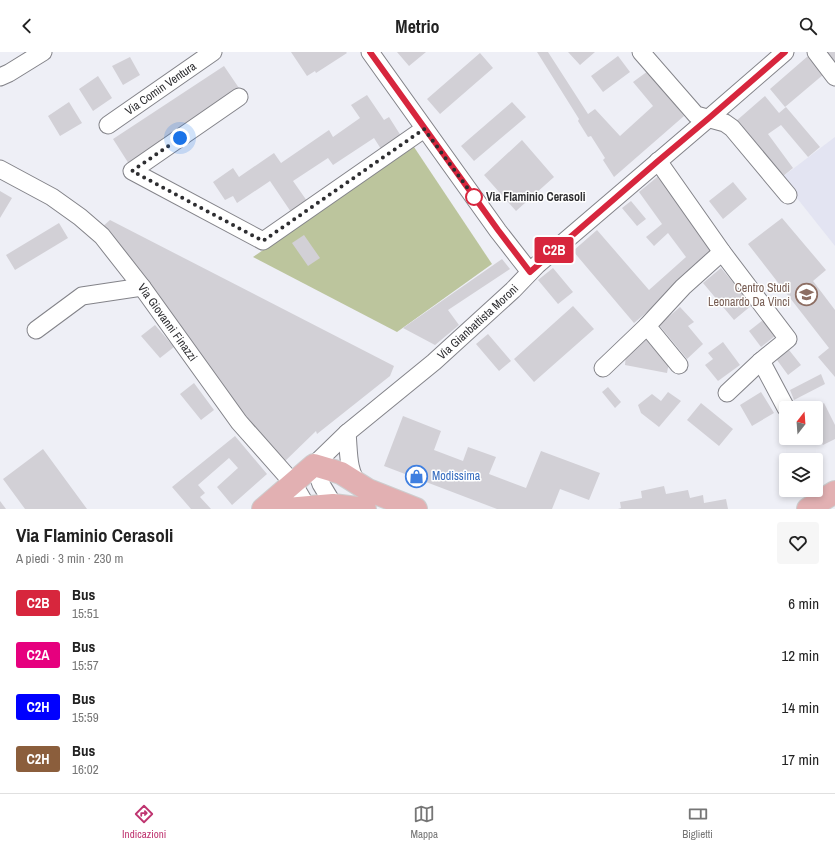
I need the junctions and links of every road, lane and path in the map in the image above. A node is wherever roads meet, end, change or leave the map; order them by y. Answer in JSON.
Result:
{"nodes":[{"id":1,"x":43,"y":52,"type":"edge"},
{"id":2,"x":212,"y":52,"type":"edge"},
{"id":3,"x":370,"y":52,"type":"edge"},
{"id":4,"x":641,"y":52,"type":"edge"},
{"id":5,"x":785,"y":52,"type":"edge"},
{"id":6,"x":816,"y":52,"type":"edge"},
{"id":7,"x":0,"y":77,"type":"edge"},
{"id":8,"x":835,"y":77,"type":"edge"},
{"id":9,"x":239,"y":97,"type":"dead end"},
{"id":10,"x":709,"y":118,"type":"junction"},
{"id":11,"x":108,"y":125,"type":"dead end"},
{"id":12,"x":424,"y":129,"type":"junction"},
{"id":13,"x":658,"y":161,"type":"junction"},
{"id":14,"x":0,"y":169,"type":"edge"},
{"id":15,"x":788,"y":195,"type":"dead end"},
{"id":16,"x":722,"y":252,"type":"junction"},
{"id":17,"x":530,"y":272,"type":"junction"},
{"id":18,"x":142,"y":287,"type":"junction"},
{"id":19,"x":647,"y":326,"type":"junction"},
{"id":20,"x":36,"y":330,"type":"dead end"},
{"id":21,"x":761,"y":361,"type":"junction"},
{"id":22,"x":679,"y":365,"type":"dead end"},
{"id":23,"x":603,"y":368,"type":"dead end"},
{"id":24,"x":727,"y":393,"type":"dead end"},
{"id":25,"x":782,"y":401,"type":"edge"},
{"id":26,"x":347,"y":433,"type":"junction"},
{"id":27,"x":314,"y":465,"type":"junction"},
{"id":28,"x":293,"y":483,"type":"junction"},
{"id":29,"x":356,"y":483,"type":"junction"},
{"id":30,"x":835,"y":492,"type":"edge"},
{"id":31,"x":335,"y":507,"type":"edge"},
{"id":32,"x":835,"y":507,"type":"edge"},
{"id":33,"x":297,"y":508,"type":"edge"},
{"id":34,"x":263,"y":509,"type":"edge"},
{"id":35,"x":365,"y":509,"type":"edge"},
{"id":36,"x":375,"y":509,"type":"edge"},
{"id":37,"x":416,"y":509,"type":"edge"},
{"id":38,"x":808,"y":509,"type":"edge"},
{"id":39,"x":832,"y":509,"type":"edge"}],
"edges":[{"from":1,"to":7,"type":"street"},
{"from":2,"to":11,"type":"street","name":"Via Comin Ventura"},
{"from":3,"to":12,"type":"street"},
{"from":4,"to":10,"type":"street"},
{"from":5,"to":10,"type":"street","name":"Via Gianbattista Moroni"},
{"from":6,"to":8,"type":"street"},
{"from":9,"to":12,"type":"street"},
{"from":10,"to":13,"type":"street","name":"Via Gianbattista Moroni"},
{"from":10,"to":15,"type":"street"},
{"from":12,"to":17,"type":"street"},
{"from":13,"to":16,"type":"street"},
{"from":13,"to":17,"type":"street","name":"Via Gianbattista Moroni"},
{"from":14,"to":18,"type":"street","name":"Via Giovanni Finazzi"},
{"from":16,"to":19,"type":"street"},
{"from":16,"to":21,"type":"street"},
{"from":17,"to":26,"type":"street","name":"Via Gianbattista Moroni"},
{"from":18,"to":20,"type":"street"},
{"from":18,"to":28,"type":"street","name":"Via Giovanni Finazzi"},
{"from":19,"to":22,"type":"street"},
{"from":19,"to":23,"type":"street"},
{"from":21,"to":24,"type":"street"},
{"from":21,"to":25,"type":"street"},
{"from":26,"to":27,"type":"street","name":"Via Gianbattista Moroni"},
{"from":26,"to":29,"type":"street"},
{"from":27,"to":28,"type":"main road","name":"Via Gianbattista Moroni"},
{"from":27,"to":29,"type":"main road"},
{"from":27,"to":31,"type":"street"},
{"from":28,"to":33,"type":"street","name":"Via Giovanni Finazzi"},
{"from":28,"to":34,"type":"main road","name":"Via Gianbattista Moroni"},
{"from":29,"to":36,"type":"street"},
{"from":29,"to":37,"type":"main road"},
{"from":30,"to":38,"type":"main road"},
{"from":31,"to":33,"type":"main road"},
{"from":31,"to":35,"type":"main road"},
{"from":32,"to":39,"type":"main road"}]}
